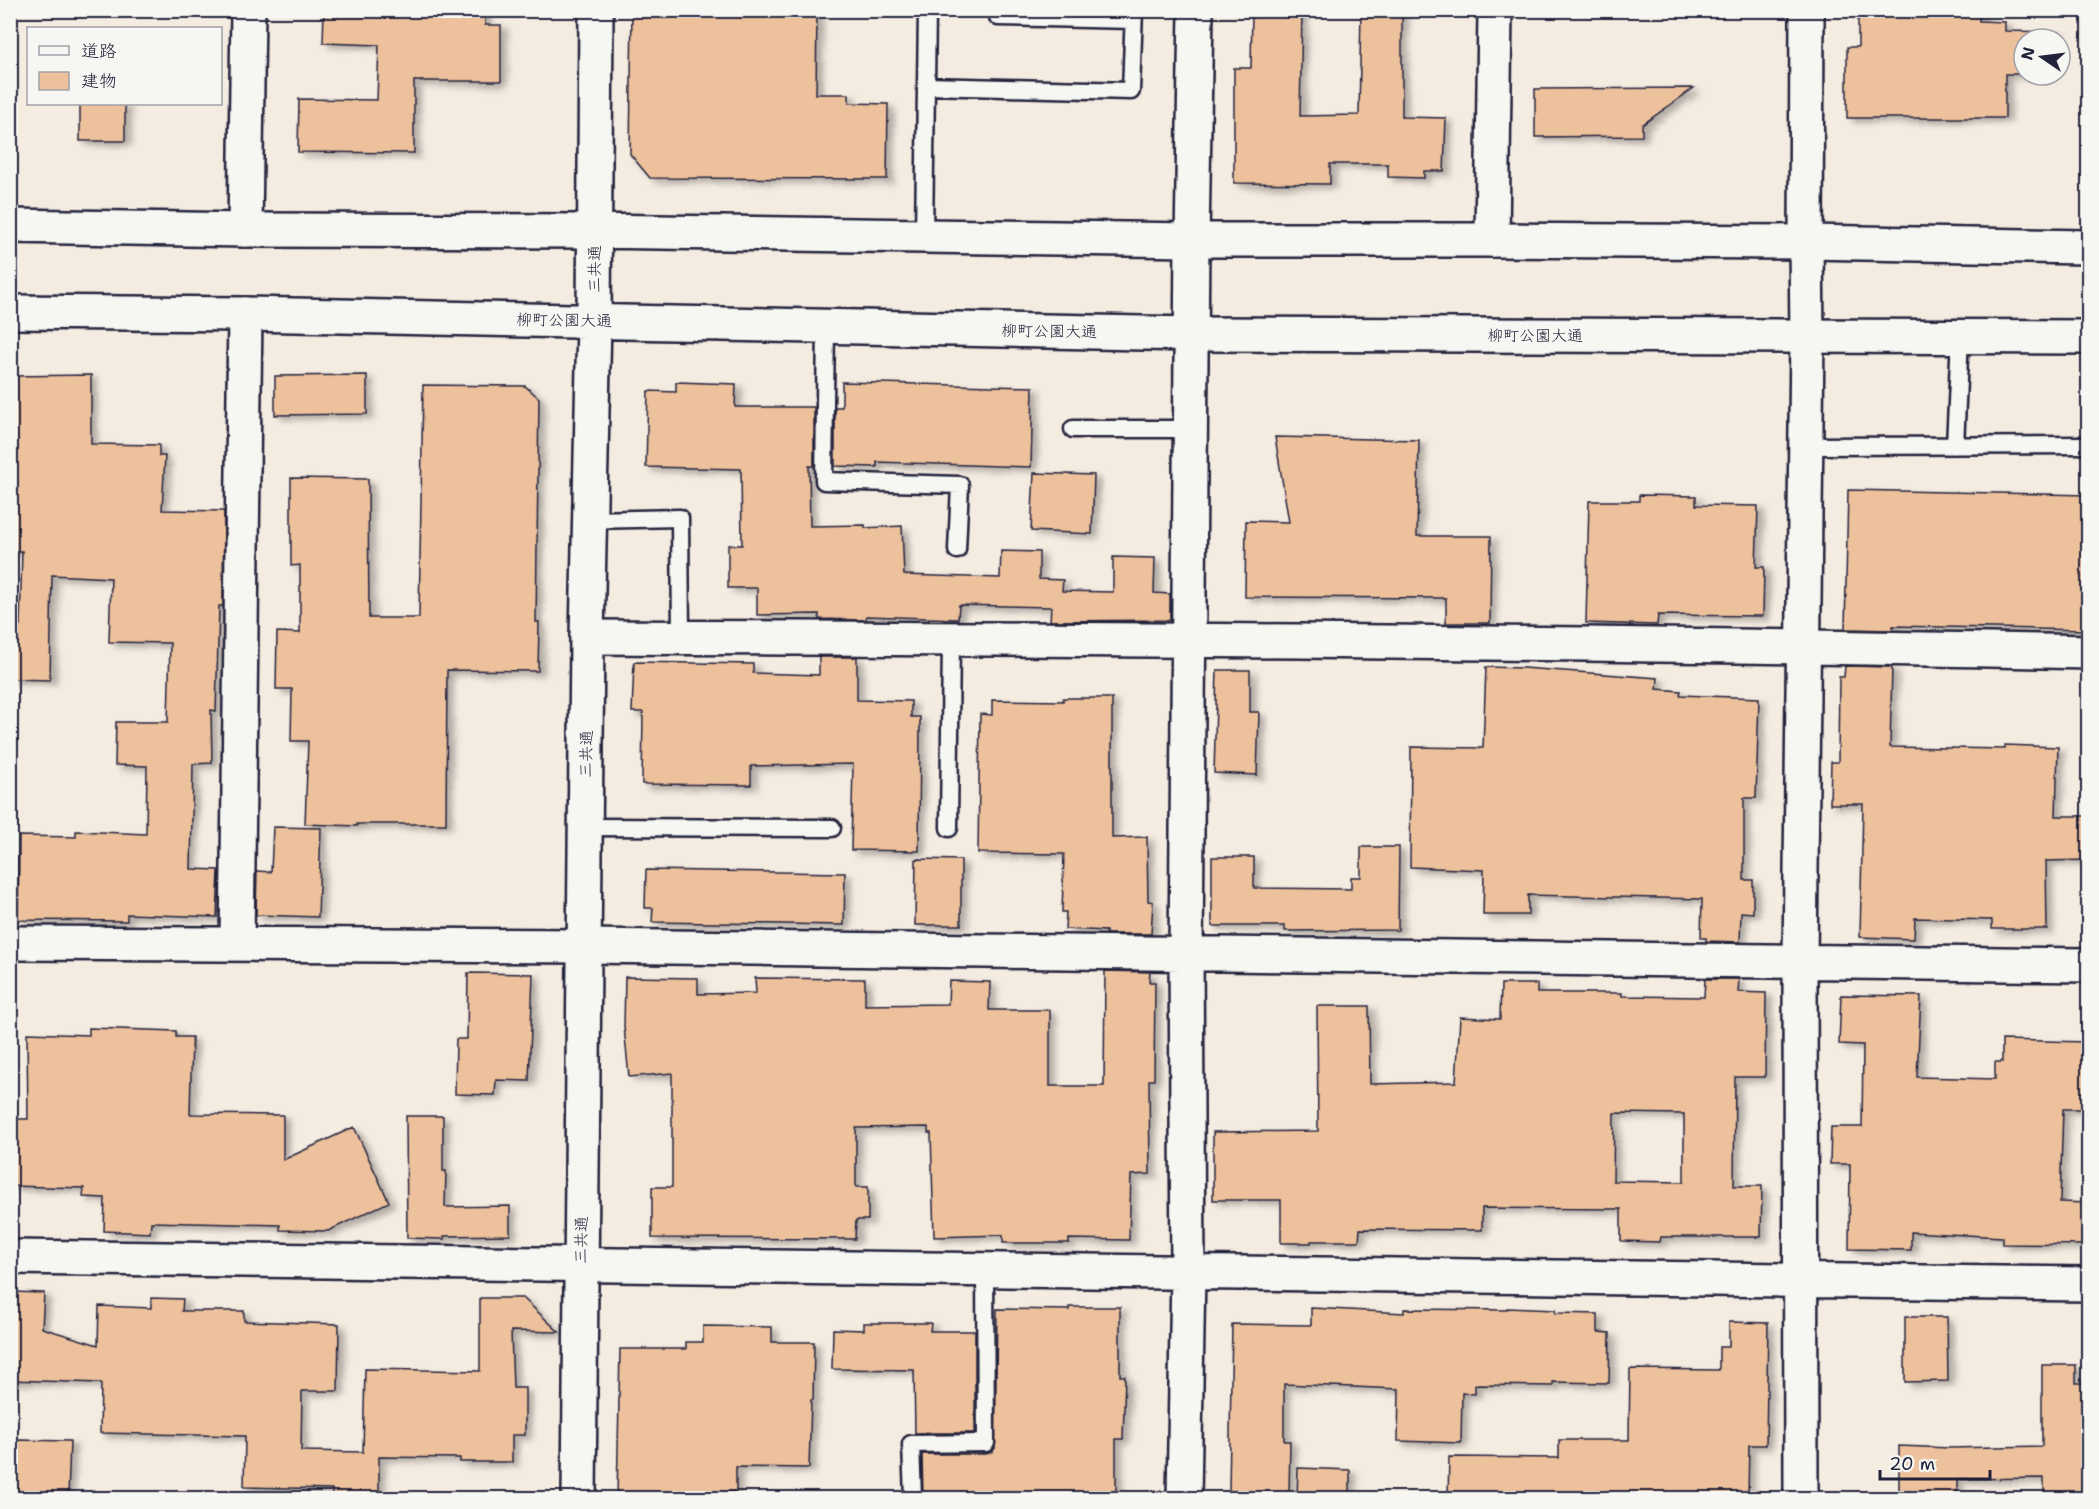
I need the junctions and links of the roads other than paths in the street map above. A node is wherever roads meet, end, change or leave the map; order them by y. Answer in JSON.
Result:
{"nodes":[{"id":1,"x":248,"y":10,"type":"edge"},
{"id":2,"x":596,"y":10,"type":"edge"},
{"id":3,"x":927,"y":10,"type":"edge"},
{"id":4,"x":998,"y":10,"type":"edge"},
{"id":5,"x":1196,"y":10,"type":"edge"},
{"id":6,"x":1495,"y":10,"type":"edge"},
{"id":7,"x":1807,"y":10,"type":"edge"},
{"id":8,"x":1133,"y":15,"type":"edge"},
{"id":9,"x":926,"y":86,"type":"junction"},
{"id":10,"x":10,"y":226,"type":"edge"},
{"id":11,"x":245,"y":230,"type":"junction"},
{"id":12,"x":594,"y":231,"type":"junction"},
{"id":13,"x":924,"y":236,"type":"junction"},
{"id":14,"x":1192,"y":240,"type":"junction"},
{"id":15,"x":1492,"y":240,"type":"junction"},
{"id":16,"x":1806,"y":242,"type":"junction"},
{"id":17,"x":2088,"y":247,"type":"edge"},
{"id":18,"x":10,"y":312,"type":"edge"},
{"id":19,"x":245,"y":314,"type":"junction"},
{"id":20,"x":594,"y":321,"type":"junction"},
{"id":21,"x":826,"y":326,"type":"junction"},
{"id":22,"x":1191,"y":334,"type":"junction"},
{"id":23,"x":1808,"y":336,"type":"junction"},
{"id":24,"x":1960,"y":336,"type":"junction"},
{"id":25,"x":2088,"y":337,"type":"edge"},
{"id":26,"x":1073,"y":429,"type":"dead end"},
{"id":27,"x":1190,"y":429,"type":"junction"},
{"id":28,"x":2088,"y":445,"type":"edge"},
{"id":29,"x":1806,"y":446,"type":"junction"},
{"id":30,"x":1955,"y":446,"type":"junction"},
{"id":31,"x":590,"y":520,"type":"junction"},
{"id":32,"x":957,"y":550,"type":"dead end"},
{"id":33,"x":587,"y":637,"type":"junction"},
{"id":34,"x":681,"y":637,"type":"junction"},
{"id":35,"x":951,"y":639,"type":"junction"},
{"id":36,"x":1189,"y":640,"type":"junction"},
{"id":37,"x":1804,"y":646,"type":"junction"},
{"id":38,"x":2088,"y":652,"type":"edge"},
{"id":39,"x":585,"y":826,"type":"junction"},
{"id":40,"x":832,"y":828,"type":"dead end"},
{"id":41,"x":949,"y":828,"type":"dead end"},
{"id":42,"x":10,"y":943,"type":"edge"},
{"id":43,"x":237,"y":943,"type":"junction"},
{"id":44,"x":584,"y":946,"type":"junction"},
{"id":45,"x":1186,"y":953,"type":"junction"},
{"id":46,"x":1800,"y":960,"type":"junction"},
{"id":47,"x":2088,"y":965,"type":"edge"},
{"id":48,"x":10,"y":1257,"type":"edge"},
{"id":49,"x":581,"y":1266,"type":"junction"},
{"id":50,"x":985,"y":1270,"type":"junction"},
{"id":51,"x":1188,"y":1272,"type":"junction"},
{"id":52,"x":1801,"y":1281,"type":"junction"},
{"id":53,"x":2088,"y":1284,"type":"edge"},
{"id":54,"x":579,"y":1498,"type":"edge"},
{"id":55,"x":913,"y":1498,"type":"edge"},
{"id":56,"x":1184,"y":1498,"type":"edge"},
{"id":57,"x":1801,"y":1498,"type":"edge"}],
"edges":[{"from":1,"to":11,"type":"street"},
{"from":2,"to":12,"type":"street","name":"三共通"},
{"from":3,"to":9,"type":"lane"},
{"from":4,"to":8,"type":"lane"},
{"from":5,"to":14,"type":"street"},
{"from":6,"to":15,"type":"street"},
{"from":7,"to":16,"type":"street"},
{"from":8,"to":9,"type":"lane"},
{"from":9,"to":13,"type":"lane"},
{"from":10,"to":11,"type":"street"},
{"from":11,"to":12,"type":"street"},
{"from":12,"to":13,"type":"street"},
{"from":12,"to":20,"type":"street","name":"三共通"},
{"from":13,"to":14,"type":"street"},
{"from":14,"to":15,"type":"street"},
{"from":14,"to":22,"type":"street"},
{"from":15,"to":16,"type":"street"},
{"from":16,"to":17,"type":"street"},
{"from":16,"to":23,"type":"street"},
{"from":18,"to":19,"type":"street","name":"柳町公園大通"},
{"from":19,"to":20,"type":"street","name":"柳町公園大通"},
{"from":19,"to":43,"type":"street"},
{"from":20,"to":21,"type":"street","name":"柳町公園大通"},
{"from":20,"to":31,"type":"street","name":"三共通"},
{"from":21,"to":22,"type":"street","name":"柳町公園大通"},
{"from":21,"to":32,"type":"lane"},
{"from":22,"to":23,"type":"street","name":"柳町公園大通"},
{"from":22,"to":27,"type":"street"},
{"from":23,"to":24,"type":"street","name":"柳町公園大通"},
{"from":23,"to":29,"type":"street"},
{"from":24,"to":25,"type":"street","name":"柳町公園大通"},
{"from":24,"to":30,"type":"lane"},
{"from":26,"to":27,"type":"lane"},
{"from":27,"to":36,"type":"street"},
{"from":28,"to":30,"type":"lane"},
{"from":29,"to":30,"type":"lane"},
{"from":29,"to":37,"type":"street"},
{"from":31,"to":33,"type":"street","name":"三共通"},
{"from":31,"to":34,"type":"lane"},
{"from":33,"to":34,"type":"street"},
{"from":33,"to":39,"type":"street","name":"三共通"},
{"from":34,"to":35,"type":"street"},
{"from":35,"to":36,"type":"street"},
{"from":35,"to":41,"type":"lane"},
{"from":36,"to":37,"type":"street"},
{"from":36,"to":45,"type":"street"},
{"from":37,"to":38,"type":"street"},
{"from":37,"to":46,"type":"street"},
{"from":39,"to":40,"type":"lane"},
{"from":39,"to":44,"type":"street","name":"三共通"},
{"from":42,"to":43,"type":"street"},
{"from":43,"to":44,"type":"street"},
{"from":44,"to":45,"type":"street"},
{"from":44,"to":49,"type":"street","name":"三共通"},
{"from":45,"to":46,"type":"street"},
{"from":45,"to":51,"type":"street"},
{"from":46,"to":47,"type":"street"},
{"from":46,"to":52,"type":"street"},
{"from":48,"to":49,"type":"street"},
{"from":49,"to":50,"type":"street"},
{"from":49,"to":54,"type":"street","name":"三共通"},
{"from":50,"to":51,"type":"street"},
{"from":50,"to":55,"type":"lane"},
{"from":51,"to":52,"type":"street"},
{"from":51,"to":56,"type":"street"},
{"from":52,"to":53,"type":"street"},
{"from":52,"to":57,"type":"street"}]}
